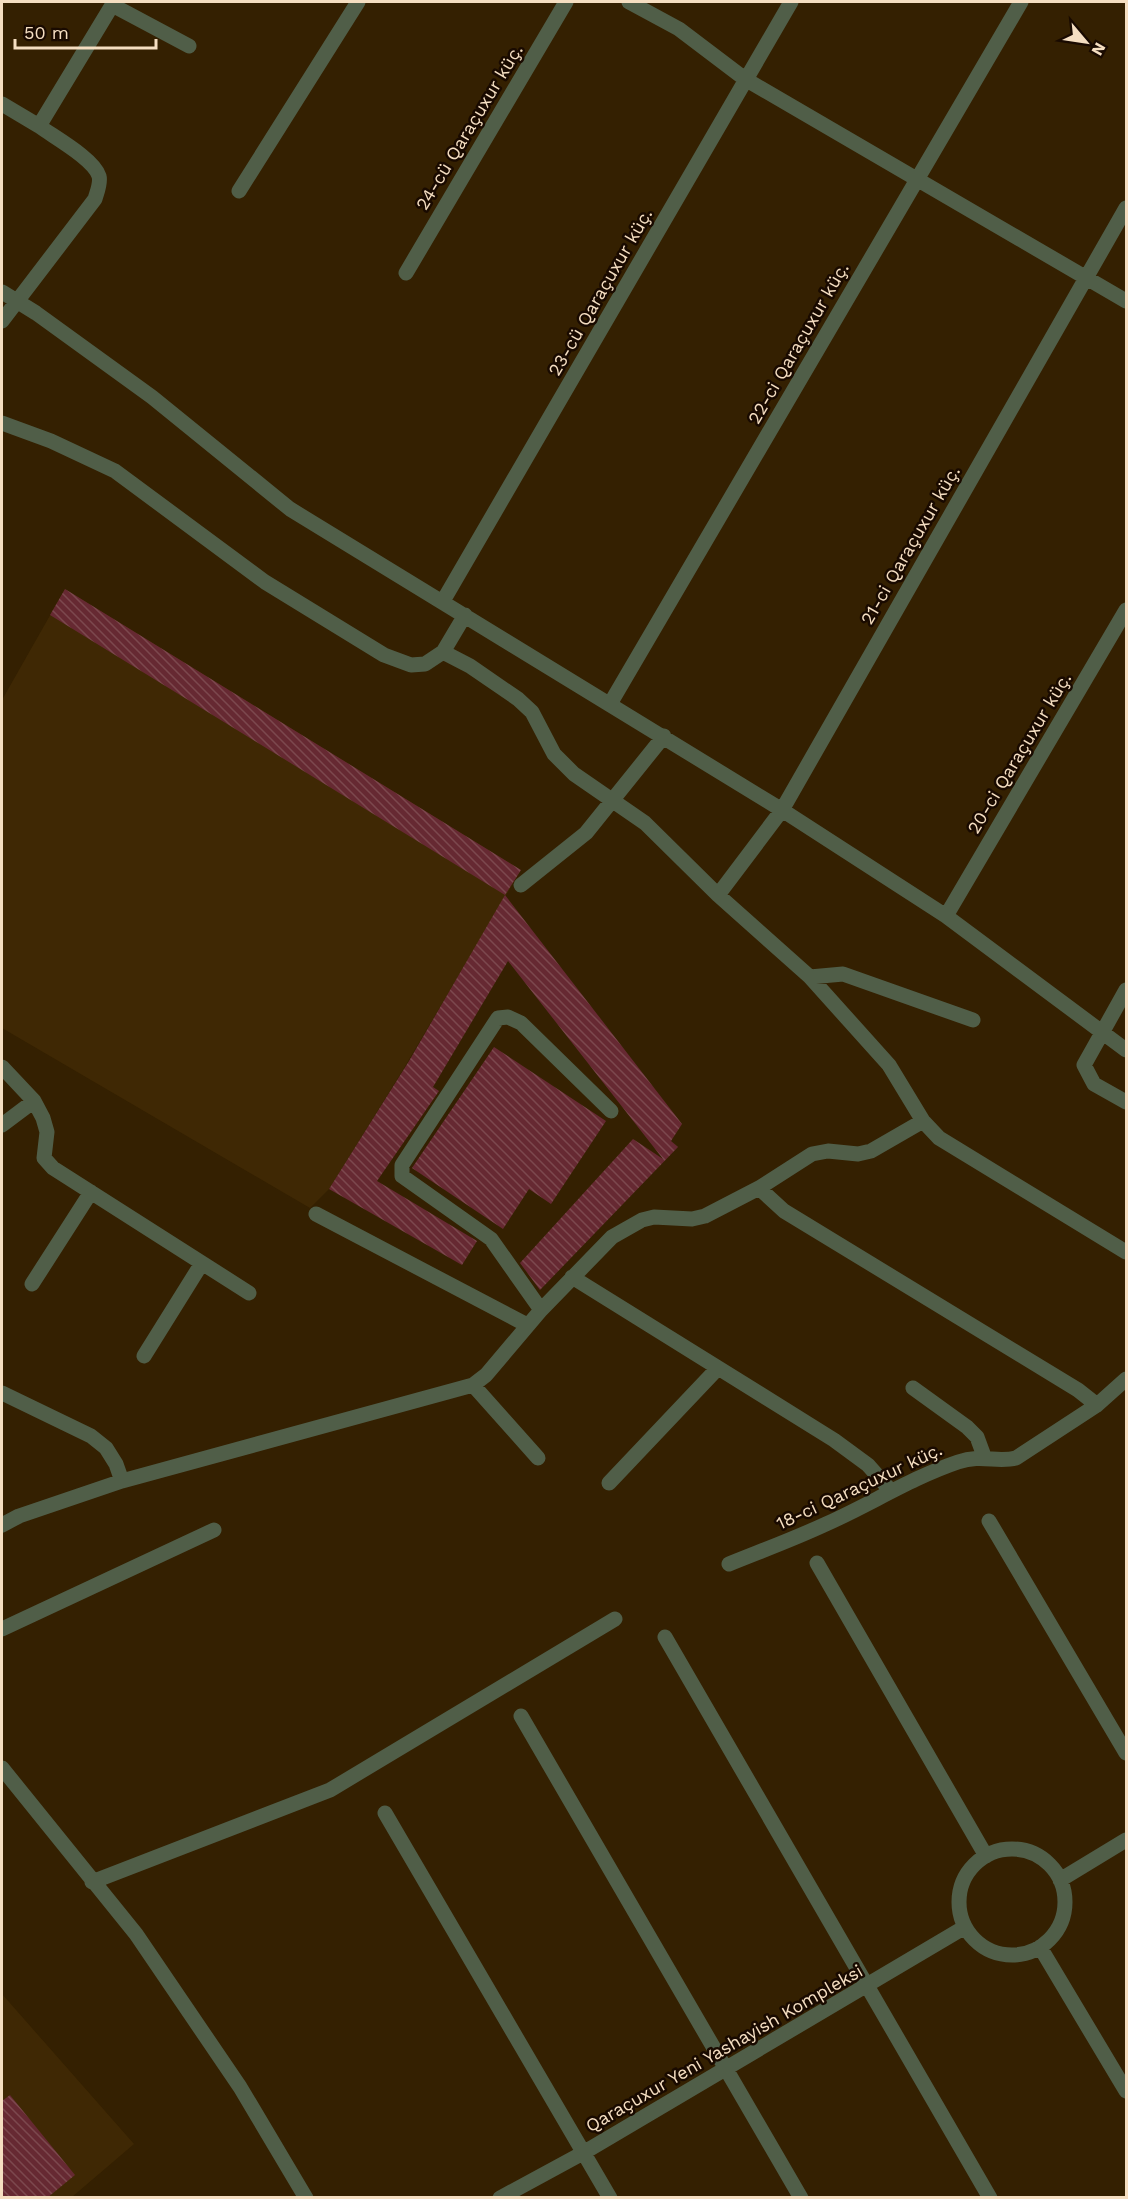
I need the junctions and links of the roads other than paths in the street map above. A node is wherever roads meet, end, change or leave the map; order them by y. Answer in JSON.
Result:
{"nodes":[{"id":1,"x":358,"y":2,"type":"edge"},
{"id":2,"x":566,"y":2,"type":"edge"},
{"id":3,"x":629,"y":2,"type":"edge"},
{"id":4,"x":791,"y":2,"type":"edge"},
{"id":5,"x":1021,"y":2,"type":"edge"},
{"id":6,"x":113,"y":3,"type":"edge"},
{"id":7,"x":189,"y":46,"type":"dead end"},
{"id":8,"x":745,"y":79,"type":"junction"},
{"id":9,"x":2,"y":104,"type":"edge"},
{"id":10,"x":39,"y":126,"type":"junction"},
{"id":11,"x":917,"y":178,"type":"junction"},
{"id":12,"x":239,"y":191,"type":"dead end"},
{"id":13,"x":1126,"y":208,"type":"edge"},
{"id":14,"x":406,"y":273,"type":"dead end"},
{"id":15,"x":1085,"y":277,"type":"junction"},
{"id":16,"x":2,"y":292,"type":"edge"},
{"id":17,"x":1126,"y":301,"type":"edge"},
{"id":18,"x":15,"y":302,"type":"junction"},
{"id":19,"x":2,"y":321,"type":"edge"},
{"id":20,"x":2,"y":423,"type":"edge"},
{"id":21,"x":443,"y":602,"type":"junction"},
{"id":22,"x":1126,"y":610,"type":"edge"},
{"id":23,"x":465,"y":615,"type":"junction"},
{"id":24,"x":443,"y":652,"type":"junction"},
{"id":25,"x":610,"y":704,"type":"junction"},
{"id":26,"x":664,"y":736,"type":"junction"},
{"id":27,"x":614,"y":800,"type":"junction"},
{"id":28,"x":782,"y":810,"type":"junction"},
{"id":29,"x":521,"y":885,"type":"dead end"},
{"id":30,"x":718,"y":895,"type":"junction"},
{"id":31,"x":946,"y":916,"type":"junction"},
{"id":32,"x":810,"y":977,"type":"junction"},
{"id":33,"x":1126,"y":990,"type":"edge"},
{"id":34,"x":973,"y":1020,"type":"dead end"},
{"id":35,"x":1102,"y":1032,"type":"junction"},
{"id":36,"x":1126,"y":1050,"type":"edge"},
{"id":37,"x":2,"y":1067,"type":"edge"},
{"id":38,"x":34,"y":1101,"type":"junction"},
{"id":39,"x":1126,"y":1102,"type":"edge"},
{"id":40,"x":610,"y":1111,"type":"dead end"},
{"id":41,"x":923,"y":1121,"type":"junction"},
{"id":42,"x":2,"y":1125,"type":"edge"},
{"id":43,"x":759,"y":1188,"type":"junction"},
{"id":44,"x":91,"y":1192,"type":"junction"},
{"id":45,"x":316,"y":1214,"type":"dead end"},
{"id":46,"x":1126,"y":1252,"type":"edge"},
{"id":47,"x":202,"y":1263,"type":"junction"},
{"id":48,"x":572,"y":1277,"type":"junction"},
{"id":49,"x":32,"y":1284,"type":"dead end"},
{"id":50,"x":249,"y":1293,"type":"dead end"},
{"id":51,"x":541,"y":1310,"type":"junction"},
{"id":52,"x":527,"y":1325,"type":"junction"},
{"id":53,"x":144,"y":1356,"type":"dead end"},
{"id":54,"x":718,"y":1368,"type":"junction"},
{"id":55,"x":1126,"y":1379,"type":"edge"},
{"id":56,"x":473,"y":1385,"type":"junction"},
{"id":57,"x":912,"y":1388,"type":"dead end"},
{"id":58,"x":2,"y":1393,"type":"edge"},
{"id":59,"x":1097,"y":1405,"type":"junction"},
{"id":60,"x":984,"y":1456,"type":"junction"},
{"id":61,"x":538,"y":1458,"type":"dead end"},
{"id":62,"x":122,"y":1482,"type":"junction"},
{"id":63,"x":609,"y":1483,"type":"dead end"},
{"id":64,"x":890,"y":1490,"type":"junction"},
{"id":65,"x":990,"y":1521,"type":"dead end"},
{"id":66,"x":2,"y":1525,"type":"edge"},
{"id":67,"x":214,"y":1530,"type":"dead end"},
{"id":68,"x":817,"y":1563,"type":"dead end"},
{"id":69,"x":729,"y":1564,"type":"dead end"},
{"id":70,"x":615,"y":1620,"type":"dead end"},
{"id":71,"x":2,"y":1629,"type":"edge"},
{"id":72,"x":665,"y":1637,"type":"dead end"},
{"id":73,"x":521,"y":1716,"type":"dead end"},
{"id":74,"x":1126,"y":1753,"type":"edge"},
{"id":75,"x":2,"y":1768,"type":"edge"},
{"id":76,"x":385,"y":1813,"type":"dead end"},
{"id":77,"x":1126,"y":1840,"type":"edge"},
{"id":78,"x":986,"y":1856,"type":"junction"},
{"id":79,"x":1060,"y":1880,"type":"junction"},
{"id":80,"x":92,"y":1882,"type":"junction"},
{"id":81,"x":965,"y":1927,"type":"junction"},
{"id":82,"x":1040,"y":1947,"type":"junction"},
{"id":83,"x":866,"y":1988,"type":"junction"},
{"id":84,"x":725,"y":2070,"type":"junction"},
{"id":85,"x":1126,"y":2091,"type":"edge"},
{"id":86,"x":583,"y":2153,"type":"junction"},
{"id":87,"x":306,"y":2198,"type":"edge"},
{"id":88,"x":500,"y":2198,"type":"edge"},
{"id":89,"x":610,"y":2198,"type":"edge"},
{"id":90,"x":801,"y":2198,"type":"edge"},
{"id":91,"x":990,"y":2198,"type":"edge"}],
"edges":[{"from":1,"to":12,"type":"street"},
{"from":2,"to":14,"type":"street","name":"24-cü Qaraçuxur küç."},
{"from":3,"to":8,"type":"street"},
{"from":4,"to":8,"type":"street","name":"23-cü Qaraçuxur küç."},
{"from":5,"to":11,"type":"street","name":"22-ci Qaraçuxur küç."},
{"from":6,"to":7,"type":"street"},
{"from":6,"to":10,"type":"street"},
{"from":8,"to":11,"type":"street"},
{"from":8,"to":21,"type":"street","name":"23-cü Qaraçuxur küç."},
{"from":9,"to":10,"type":"street"},
{"from":10,"to":18,"type":"street"},
{"from":11,"to":15,"type":"street"},
{"from":11,"to":25,"type":"street","name":"22-ci Qaraçuxur küç."},
{"from":13,"to":15,"type":"street","name":"21-ci Qaraçuxur küç."},
{"from":15,"to":17,"type":"street"},
{"from":15,"to":28,"type":"street","name":"21-ci Qaraçuxur küç."},
{"from":16,"to":18,"type":"street"},
{"from":18,"to":19,"type":"street"},
{"from":18,"to":21,"type":"street"},
{"from":20,"to":24,"type":"street"},
{"from":21,"to":23,"type":"street"},
{"from":22,"to":31,"type":"street","name":"20-ci Qaraçuxur küç."},
{"from":23,"to":24,"type":"street"},
{"from":23,"to":25,"type":"street"},
{"from":24,"to":27,"type":"street"},
{"from":25,"to":26,"type":"street"},
{"from":26,"to":27,"type":"street"},
{"from":26,"to":28,"type":"street"},
{"from":27,"to":29,"type":"street"},
{"from":27,"to":30,"type":"street"},
{"from":28,"to":30,"type":"street","name":"21-ci Qaraçuxur küç."},
{"from":28,"to":31,"type":"street"},
{"from":30,"to":32,"type":"street"},
{"from":31,"to":35,"type":"street"},
{"from":32,"to":34,"type":"street"},
{"from":32,"to":41,"type":"street"},
{"from":33,"to":35,"type":"street"},
{"from":35,"to":36,"type":"street"},
{"from":35,"to":39,"type":"street"},
{"from":37,"to":38,"type":"street"},
{"from":38,"to":42,"type":"street"},
{"from":38,"to":44,"type":"street"},
{"from":40,"to":51,"type":"street"},
{"from":41,"to":43,"type":"street"},
{"from":41,"to":46,"type":"street"},
{"from":43,"to":48,"type":"street"},
{"from":43,"to":59,"type":"street"},
{"from":44,"to":47,"type":"street"},
{"from":44,"to":49,"type":"street"},
{"from":45,"to":52,"type":"street"},
{"from":47,"to":50,"type":"street"},
{"from":47,"to":53,"type":"street"},
{"from":48,"to":51,"type":"street"},
{"from":48,"to":54,"type":"street"},
{"from":51,"to":52,"type":"street"},
{"from":52,"to":56,"type":"street"},
{"from":54,"to":63,"type":"street"},
{"from":54,"to":64,"type":"street"},
{"from":55,"to":59,"type":"street","name":"18-ci Qaraçuxur küç."},
{"from":56,"to":61,"type":"street"},
{"from":56,"to":62,"type":"street"},
{"from":57,"to":60,"type":"street"},
{"from":58,"to":62,"type":"street"},
{"from":59,"to":60,"type":"street","name":"18-ci Qaraçuxur küç."},
{"from":60,"to":64,"type":"street","name":"18-ci Qaraçuxur küç."},
{"from":62,"to":66,"type":"street"},
{"from":64,"to":69,"type":"street","name":"18-ci Qaraçuxur küç."},
{"from":65,"to":74,"type":"street"},
{"from":67,"to":71,"type":"street"},
{"from":68,"to":78,"type":"street"},
{"from":70,"to":80,"type":"street"},
{"from":72,"to":83,"type":"street"},
{"from":73,"to":84,"type":"street"},
{"from":75,"to":80,"type":"street"},
{"from":76,"to":86,"type":"street"},
{"from":77,"to":79,"type":"street"},
{"from":78,"to":79,"type":"street"},
{"from":78,"to":81,"type":"street"},
{"from":79,"to":82,"type":"street"},
{"from":80,"to":87,"type":"street"},
{"from":81,"to":82,"type":"street"},
{"from":81,"to":83,"type":"street","name":"Qaraçuxur Yeni Yashayish Kompleksi"},
{"from":82,"to":85,"type":"street"},
{"from":83,"to":84,"type":"street","name":"Qaraçuxur Yeni Yashayish Kompleksi"},
{"from":83,"to":91,"type":"street"},
{"from":84,"to":86,"type":"street","name":"Qaraçuxur Yeni Yashayish Kompleksi"},
{"from":84,"to":90,"type":"street"},
{"from":86,"to":88,"type":"street","name":"Qaraçuxur Yeni Yashayish Kompleksi"},
{"from":86,"to":89,"type":"street"}]}
